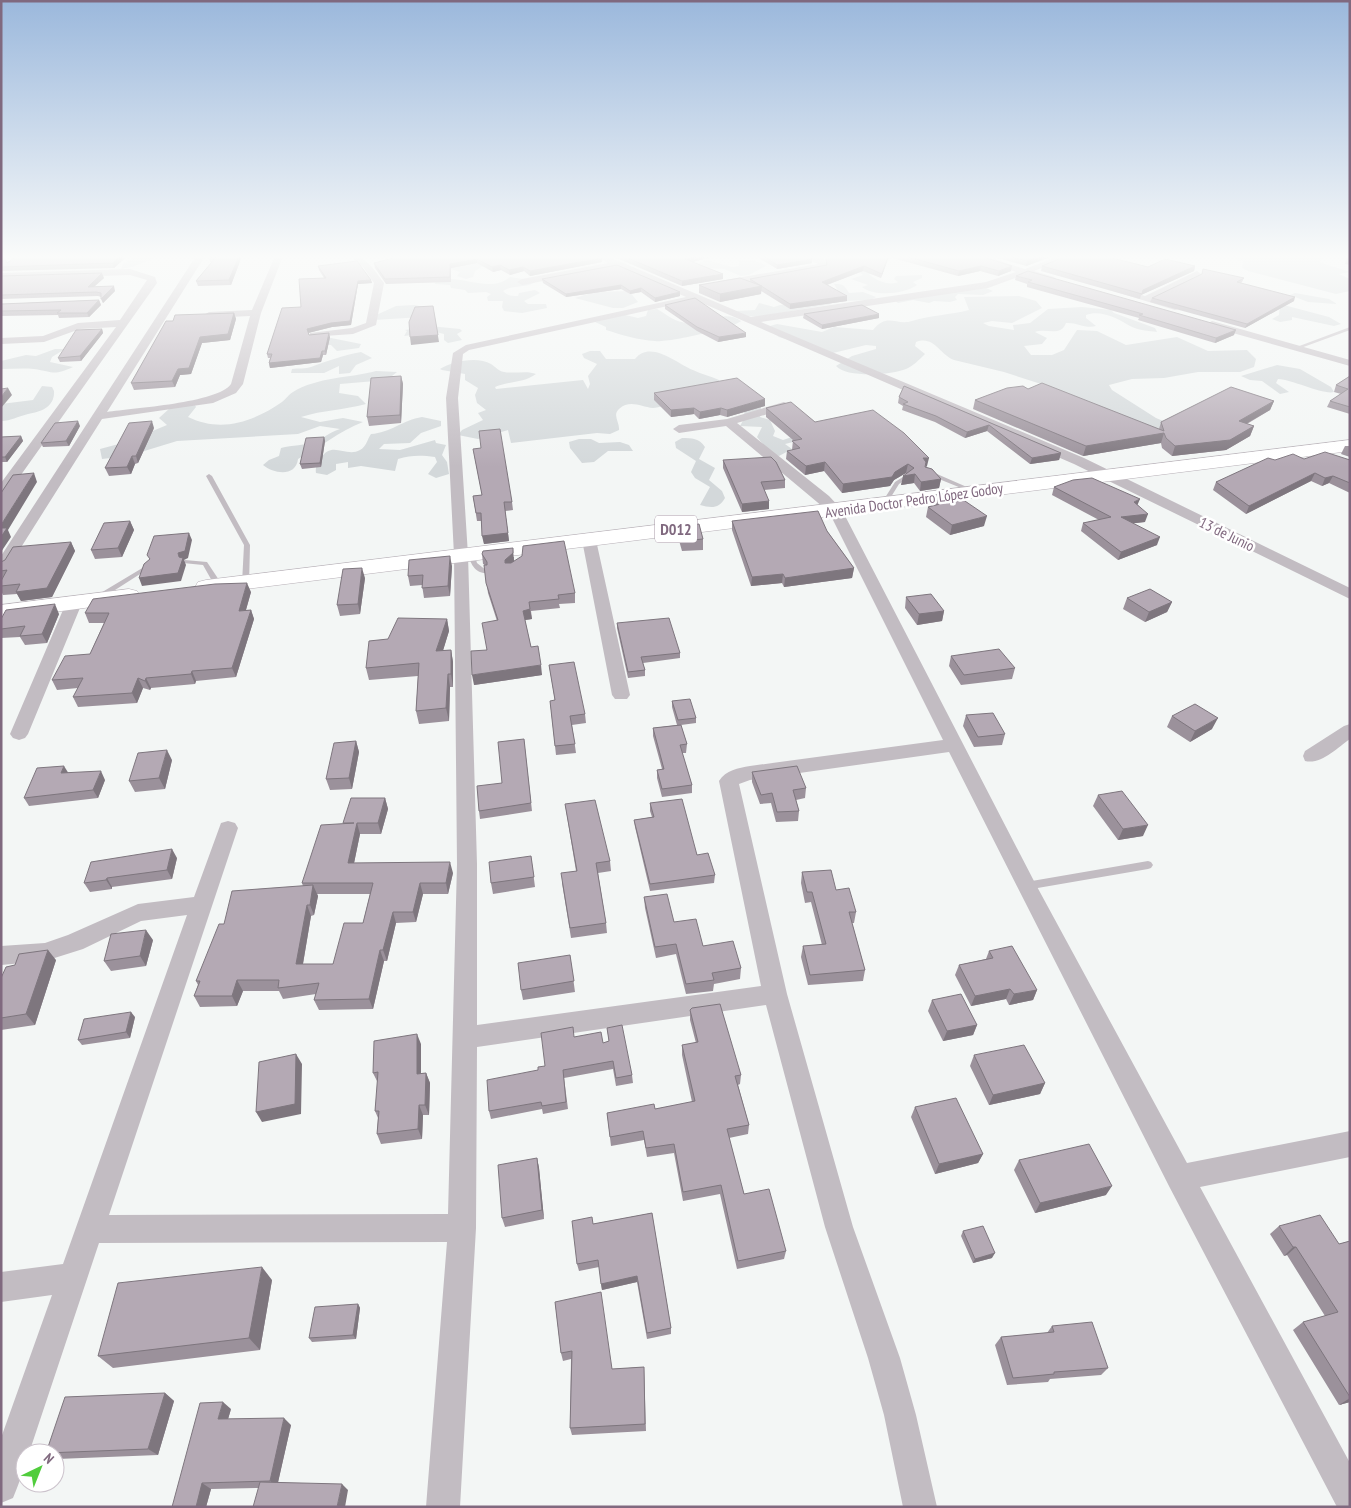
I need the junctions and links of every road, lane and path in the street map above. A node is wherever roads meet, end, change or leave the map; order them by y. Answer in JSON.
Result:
{"nodes":[{"id":1,"x":77,"y":326,"type":"edge"},
{"id":2,"x":122,"y":326,"type":"edge"},
{"id":3,"x":150,"y":326,"type":"edge"},
{"id":4,"x":252,"y":326,"type":"edge"},
{"id":5,"x":367,"y":326,"type":"edge"},
{"id":6,"x":553,"y":326,"type":"edge"},
{"id":7,"x":767,"y":326,"type":"edge"},
{"id":8,"x":1232,"y":326,"type":"edge"},
{"id":9,"x":1350,"y":328,"type":"edge"},
{"id":10,"x":314,"y":335,"type":"edge"},
{"id":11,"x":1,"y":341,"type":"edge"},
{"id":12,"x":1300,"y":346,"type":"junction"},
{"id":13,"x":1350,"y":357,"type":"edge"},
{"id":14,"x":1350,"y":364,"type":"edge"},
{"id":15,"x":784,"y":406,"type":"edge"},
{"id":16,"x":101,"y":416,"type":"junction"},
{"id":17,"x":728,"y":422,"type":"junction"},
{"id":18,"x":679,"y":429,"type":"dead end"},
{"id":19,"x":1350,"y":445,"type":"edge"},
{"id":20,"x":1311,"y":449,"type":"junction"},
{"id":21,"x":1334,"y":458,"type":"edge"},
{"id":22,"x":927,"y":474,"type":"edge"},
{"id":23,"x":1105,"y":474,"type":"junction"},
{"id":24,"x":209,"y":476,"type":"dead end"},
{"id":25,"x":908,"y":476,"type":"edge"},
{"id":26,"x":974,"y":492,"type":"junction"},
{"id":27,"x":1,"y":493,"type":"edge"},
{"id":28,"x":884,"y":504,"type":"junction"},
{"id":29,"x":835,"y":510,"type":"junction"},
{"id":30,"x":589,"y":540,"type":"junction"},
{"id":31,"x":466,"y":554,"type":"junction"},
{"id":32,"x":185,"y":562,"type":"edge"},
{"id":33,"x":149,"y":566,"type":"edge"},
{"id":34,"x":1,"y":568,"type":"edge"},
{"id":35,"x":485,"y":572,"type":"edge"},
{"id":36,"x":246,"y":583,"type":"junction"},
{"id":37,"x":219,"y":586,"type":"junction"},
{"id":38,"x":190,"y":589,"type":"edge"},
{"id":39,"x":152,"y":594,"type":"edge"},
{"id":40,"x":1350,"y":594,"type":"edge"},
{"id":41,"x":84,"y":601,"type":"junction"},
{"id":42,"x":1,"y":612,"type":"edge"},
{"id":43,"x":621,"y":695,"type":"dead end"},
{"id":44,"x":1350,"y":730,"type":"edge"},
{"id":45,"x":19,"y":734,"type":"dead end"},
{"id":46,"x":953,"y":745,"type":"junction"},
{"id":47,"x":1312,"y":756,"type":"dead end"},
{"id":48,"x":228,"y":828,"type":"dead end"},
{"id":49,"x":1148,"y":865,"type":"dead end"},
{"id":50,"x":1026,"y":886,"type":"junction"},
{"id":51,"x":202,"y":904,"type":"junction"},
{"id":52,"x":1,"y":956,"type":"edge"},
{"id":53,"x":775,"y":994,"type":"junction"},
{"id":54,"x":463,"y":1038,"type":"junction"},
{"id":55,"x":1350,"y":1144,"type":"edge"},
{"id":56,"x":1180,"y":1178,"type":"junction"},
{"id":57,"x":462,"y":1228,"type":"junction"},
{"id":58,"x":92,"y":1229,"type":"junction"},
{"id":59,"x":74,"y":1277,"type":"junction"},
{"id":60,"x":1,"y":1287,"type":"edge"},
{"id":61,"x":1,"y":1486,"type":"edge"},
{"id":62,"x":1350,"y":1497,"type":"edge"},
{"id":63,"x":443,"y":1507,"type":"edge"},
{"id":64,"x":920,"y":1507,"type":"edge"}],
"edges":[{"from":1,"to":11,"type":"street"},
{"from":2,"to":27,"type":"street"},
{"from":3,"to":16,"type":"street"},
{"from":4,"to":16,"type":"street"},
{"from":5,"to":10,"type":"street"},
{"from":6,"to":31,"type":"street"},
{"from":7,"to":23,"type":"street","name":"13 de Junio"},
{"from":8,"to":12,"type":"street"},
{"from":9,"to":12,"type":"lane"},
{"from":12,"to":13,"type":"street"},
{"from":12,"to":14,"type":"street"},
{"from":15,"to":17,"type":"street"},
{"from":16,"to":34,"type":"street"},
{"from":17,"to":18,"type":"street"},
{"from":17,"to":29,"type":"street"},
{"from":19,"to":20,"type":"main road","name":"Avenida Doctor Pedro López Godoy","number":"D012"},
{"from":20,"to":21,"type":"street"},
{"from":20,"to":23,"type":"main road","name":"Avenida Doctor Pedro López Godoy","number":"D012"},
{"from":22,"to":26,"type":"lane"},
{"from":23,"to":26,"type":"main road","name":"Avenida Doctor Pedro López Godoy","number":"D012"},
{"from":23,"to":40,"type":"street","name":"13 de Junio"},
{"from":24,"to":36,"type":"lane"},
{"from":25,"to":28,"type":"lane"},
{"from":26,"to":28,"type":"main road","name":"Avenida Doctor Pedro López Godoy","number":"D012"},
{"from":28,"to":29,"type":"main road","name":"Avenida Doctor Pedro López Godoy","number":"D012"},
{"from":29,"to":30,"type":"main road","name":"Avenida Doctor Pedro López Godoy","number":"D012"},
{"from":29,"to":46,"type":"street"},
{"from":30,"to":31,"type":"main road","name":"Avenida Doctor Pedro López Godoy","number":"D012"},
{"from":30,"to":43,"type":"street"},
{"from":31,"to":35,"type":"lane"},
{"from":31,"to":36,"type":"main road","name":"Avenida Doctor Pedro López Godoy","number":"D012"},
{"from":31,"to":54,"type":"street"},
{"from":32,"to":37,"type":"lane"},
{"from":33,"to":41,"type":"lane"},
{"from":36,"to":37,"type":"main road","name":"Avenida Doctor Pedro López Godoy","number":"D012"},
{"from":37,"to":38,"type":"main road","name":"Avenida Doctor Pedro López Godoy","number":"D012"},
{"from":39,"to":41,"type":"main road"},
{"from":41,"to":42,"type":"main road"},
{"from":41,"to":45,"type":"street"},
{"from":44,"to":47,"type":"street"},
{"from":46,"to":50,"type":"street"},
{"from":46,"to":53,"type":"street"},
{"from":48,"to":51,"type":"street"},
{"from":49,"to":50,"type":"lane"},
{"from":50,"to":56,"type":"street"},
{"from":51,"to":52,"type":"street"},
{"from":51,"to":58,"type":"street"},
{"from":53,"to":54,"type":"street"},
{"from":53,"to":64,"type":"street"},
{"from":54,"to":57,"type":"street"},
{"from":55,"to":56,"type":"street"},
{"from":56,"to":62,"type":"street"},
{"from":57,"to":58,"type":"street"},
{"from":57,"to":63,"type":"street"},
{"from":58,"to":59,"type":"street"},
{"from":59,"to":60,"type":"street"},
{"from":59,"to":61,"type":"street"}]}
